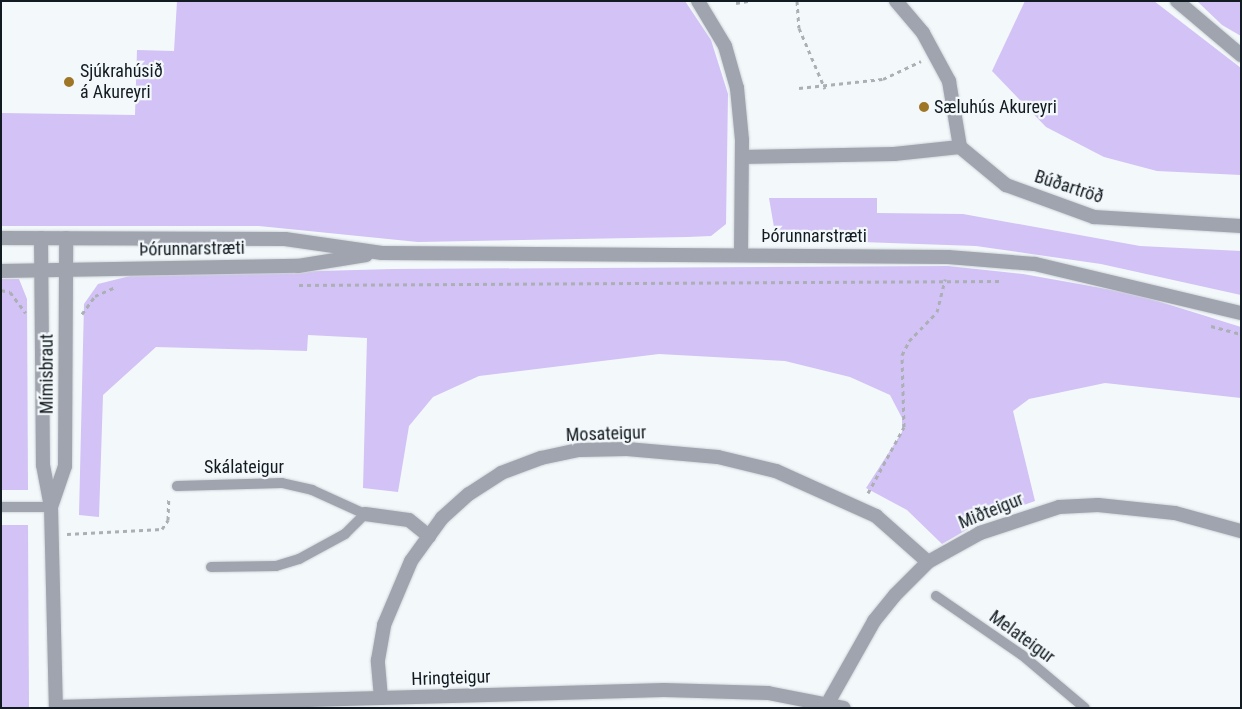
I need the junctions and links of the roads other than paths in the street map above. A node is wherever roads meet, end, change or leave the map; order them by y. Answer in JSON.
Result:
{"nodes":[{"id":1,"x":698,"y":1,"type":"edge"},
{"id":2,"x":896,"y":1,"type":"edge"},
{"id":3,"x":1177,"y":1,"type":"edge"},
{"id":4,"x":1241,"y":55,"type":"edge"},
{"id":5,"x":960,"y":148,"type":"junction"},
{"id":6,"x":742,"y":157,"type":"junction"},
{"id":7,"x":1241,"y":226,"type":"edge"},
{"id":8,"x":1,"y":238,"type":"edge"},
{"id":9,"x":41,"y":238,"type":"junction"},
{"id":10,"x":66,"y":238,"type":"junction"},
{"id":11,"x":382,"y":253,"type":"junction"},
{"id":12,"x":741,"y":255,"type":"junction"},
{"id":13,"x":66,"y":270,"type":"junction"},
{"id":14,"x":1,"y":271,"type":"edge"},
{"id":15,"x":41,"y":271,"type":"junction"},
{"id":16,"x":1241,"y":314,"type":"edge"},
{"id":17,"x":177,"y":486,"type":"road end"},
{"id":18,"x":1,"y":507,"type":"edge"},
{"id":19,"x":51,"y":508,"type":"junction"},
{"id":20,"x":365,"y":514,"type":"junction"},
{"id":21,"x":1241,"y":530,"type":"edge"},
{"id":22,"x":429,"y":536,"type":"junction"},
{"id":23,"x":928,"y":562,"type":"junction"},
{"id":24,"x":211,"y":567,"type":"dead end"},
{"id":25,"x":936,"y":596,"type":"dead end"},
{"id":26,"x":381,"y":698,"type":"junction"},
{"id":27,"x":829,"y":701,"type":"junction"},
{"id":28,"x":56,"y":708,"type":"edge"},
{"id":29,"x":844,"y":708,"type":"edge"},
{"id":30,"x":1085,"y":708,"type":"edge"}],
"edges":[{"from":1,"to":6,"type":"street"},
{"from":2,"to":5,"type":"street"},
{"from":3,"to":4,"type":"street"},
{"from":5,"to":6,"type":"street"},
{"from":5,"to":7,"type":"street","name":"Búðartröð"},
{"from":6,"to":12,"type":"street"},
{"from":8,"to":9,"type":"street","name":"Þórunnarstræti"},
{"from":9,"to":10,"type":"street","name":"Þórunnarstræti"},
{"from":9,"to":15,"type":"street","name":"Mímisbraut"},
{"from":10,"to":11,"type":"street","name":"Þórunnarstræti"},
{"from":10,"to":13,"type":"street","name":"Mímisbraut"},
{"from":11,"to":12,"type":"street","name":"Þórunnarstræti"},
{"from":11,"to":13,"type":"street","name":"Þórunnarstræti"},
{"from":12,"to":16,"type":"street","name":"Þórunnarstræti"},
{"from":13,"to":15,"type":"street","name":"Þórunnarstræti"},
{"from":13,"to":19,"type":"street","name":"Mímisbraut"},
{"from":14,"to":15,"type":"street","name":"Þórunnarstræti"},
{"from":15,"to":19,"type":"street","name":"Mímisbraut"},
{"from":17,"to":20,"type":"lane","name":"Skálateigur"},
{"from":18,"to":19,"type":"lane"},
{"from":19,"to":28,"type":"street","name":"Mímisbraut"},
{"from":20,"to":22,"type":"street","name":"Skálateigur"},
{"from":20,"to":24,"type":"lane"},
{"from":21,"to":23,"type":"street","name":"Miðteigur"},
{"from":22,"to":23,"type":"street","name":"Mosateigur"},
{"from":22,"to":26,"type":"street","name":"Mosateigur"},
{"from":23,"to":27,"type":"street","name":"Miðteigur"},
{"from":25,"to":30,"type":"lane","name":"Melateigur"},
{"from":26,"to":27,"type":"street","name":"Hringteigur"},
{"from":26,"to":28,"type":"street","name":"Hringteigur"},
{"from":27,"to":29,"type":"street","name":"Hringteigur"}]}
